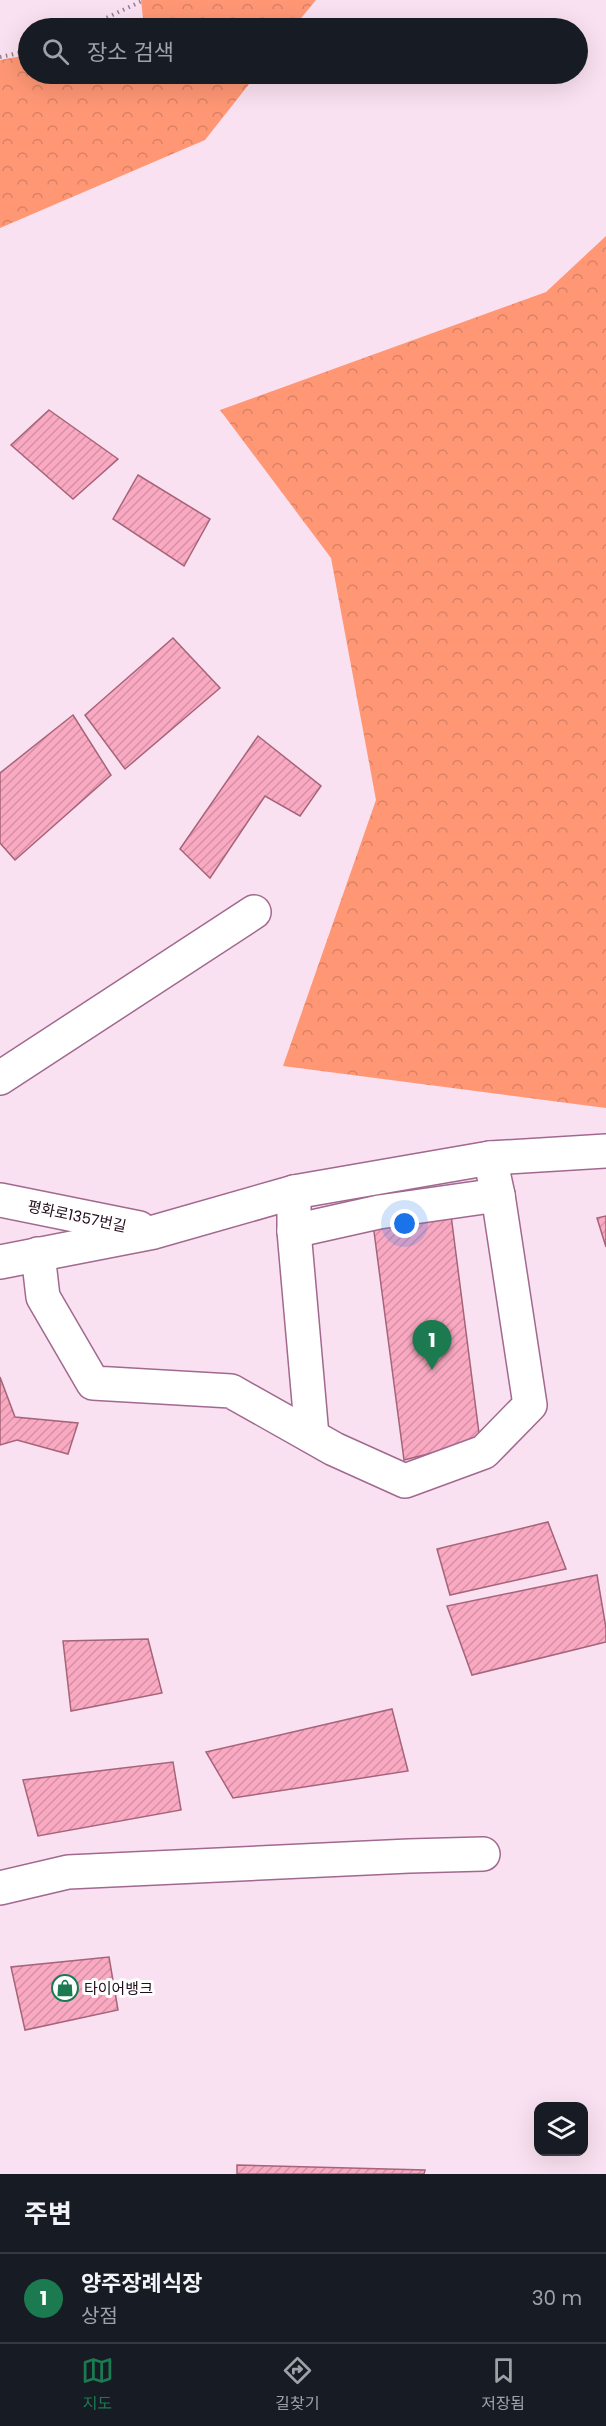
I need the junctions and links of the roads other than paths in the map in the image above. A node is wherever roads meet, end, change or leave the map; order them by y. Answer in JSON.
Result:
{"nodes":[{"id":1,"x":254,"y":912,"type":"dead end"},
{"id":2,"x":0,"y":1078,"type":"edge"},
{"id":3,"x":606,"y":1150,"type":"edge"},
{"id":4,"x":490,"y":1158,"type":"junction"},
{"id":5,"x":294,"y":1192,"type":"junction"},
{"id":6,"x":498,"y":1195,"type":"junction"},
{"id":7,"x":0,"y":1200,"type":"edge"},
{"id":8,"x":294,"y":1231,"type":"junction"},
{"id":9,"x":154,"y":1232,"type":"junction"},
{"id":10,"x":38,"y":1254,"type":"junction"},
{"id":11,"x":0,"y":1262,"type":"edge"},
{"id":12,"x":312,"y":1436,"type":"junction"},
{"id":13,"x":483,"y":1854,"type":"dead end"},
{"id":14,"x":0,"y":1888,"type":"edge"}],
"edges":[{"from":1,"to":2,"type":"street"},
{"from":3,"to":4,"type":"street"},
{"from":4,"to":5,"type":"street"},
{"from":4,"to":6,"type":"street"},
{"from":5,"to":8,"type":"street"},
{"from":5,"to":9,"type":"street"},
{"from":6,"to":8,"type":"street"},
{"from":6,"to":12,"type":"street"},
{"from":7,"to":9,"type":"street","name":"평화로1357번길"},
{"from":8,"to":12,"type":"street"},
{"from":9,"to":10,"type":"street"},
{"from":10,"to":11,"type":"street"},
{"from":10,"to":12,"type":"street"},
{"from":13,"to":14,"type":"street"}]}
